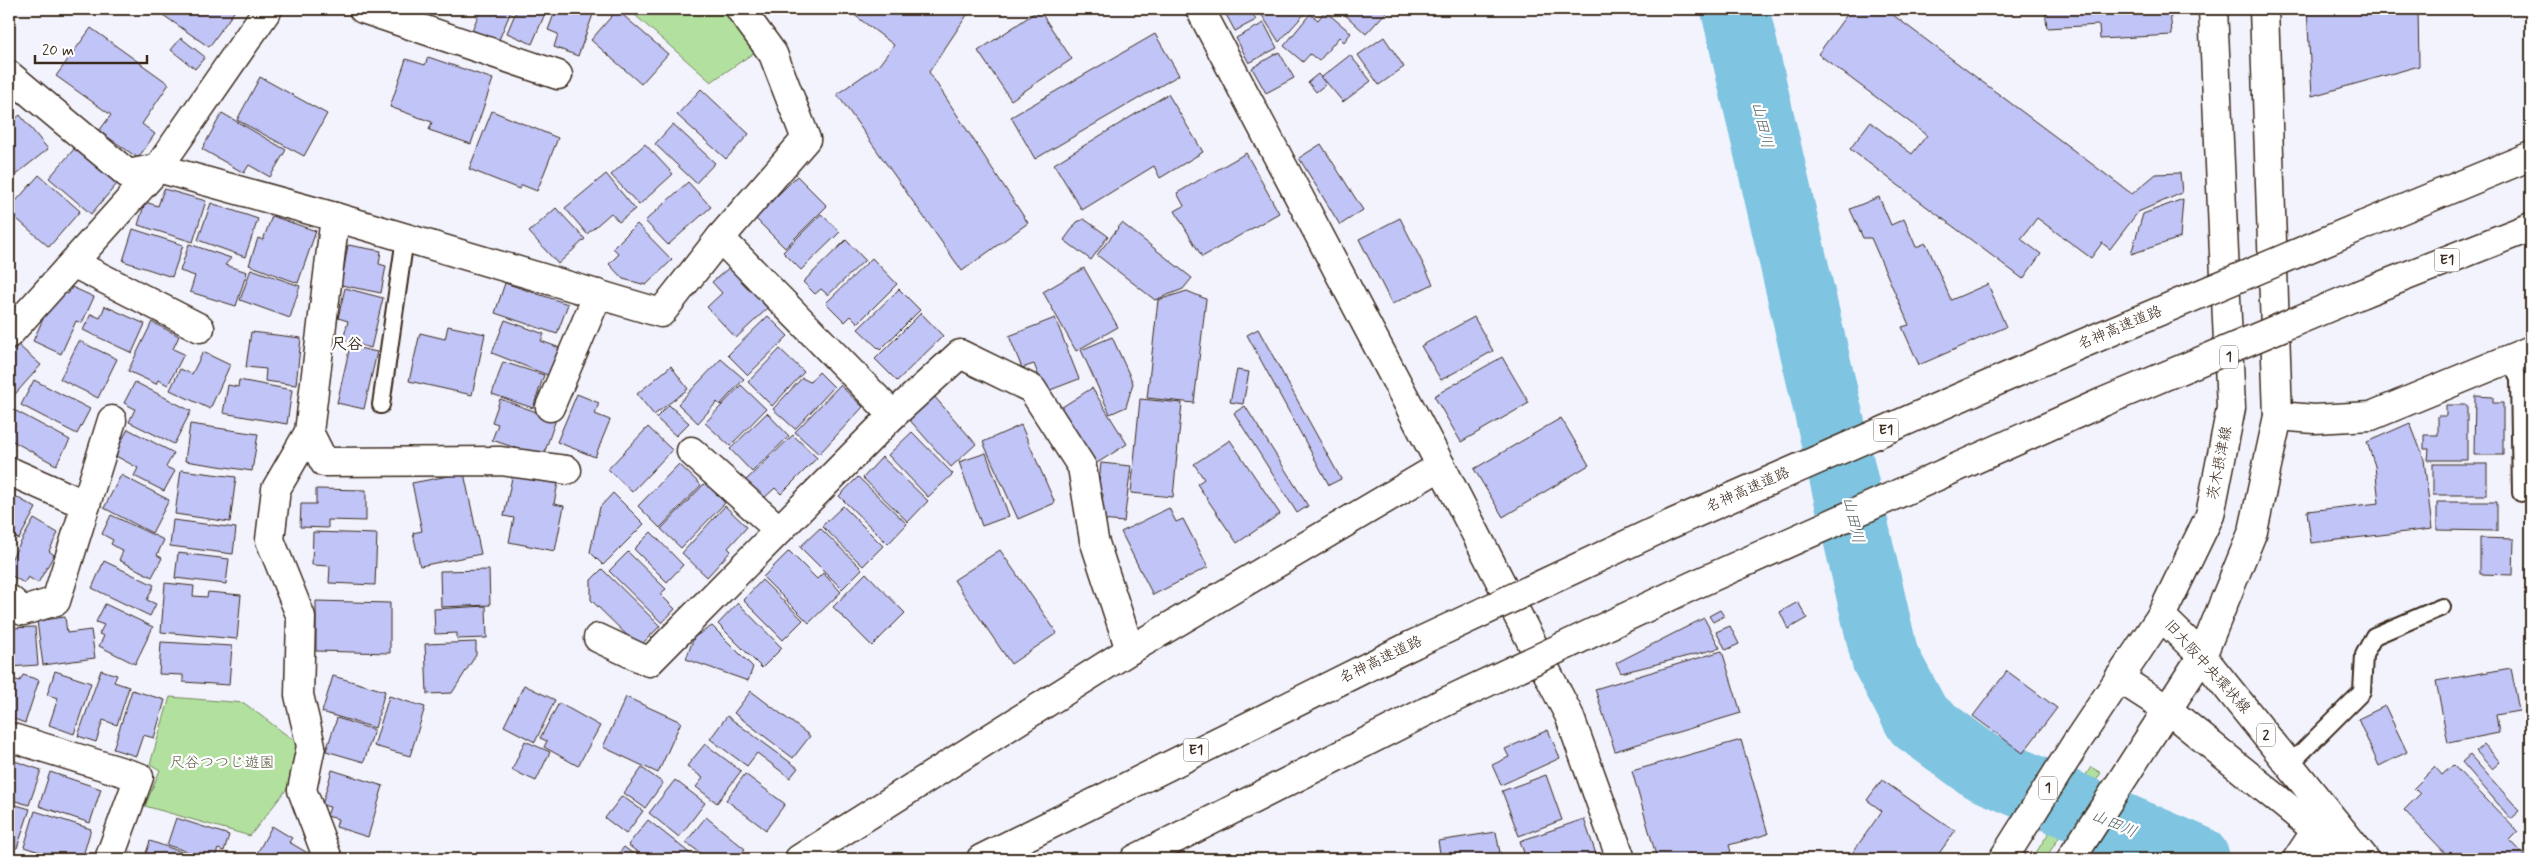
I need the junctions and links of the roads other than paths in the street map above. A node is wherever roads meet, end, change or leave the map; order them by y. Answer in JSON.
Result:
{"nodes":[{"id":1,"x":268,"y":9,"type":"edge"},
{"id":2,"x":363,"y":9,"type":"edge"},
{"id":3,"x":740,"y":9,"type":"edge"},
{"id":4,"x":1200,"y":9,"type":"edge"},
{"id":5,"x":2214,"y":9,"type":"edge"},
{"id":6,"x":2264,"y":9,"type":"edge"},
{"id":7,"x":9,"y":75,"type":"edge"},
{"id":8,"x":558,"y":75,"type":"dead end"},
{"id":9,"x":2531,"y":156,"type":"edge"},
{"id":10,"x":158,"y":168,"type":"junction"},
{"id":11,"x":335,"y":217,"type":"junction"},
{"id":12,"x":2531,"y":227,"type":"edge"},
{"id":13,"x":405,"y":238,"type":"junction"},
{"id":14,"x":720,"y":238,"type":"junction"},
{"id":15,"x":73,"y":263,"type":"junction"},
{"id":16,"x":598,"y":294,"type":"junction"},
{"id":17,"x":200,"y":328,"type":"dead end"},
{"id":18,"x":9,"y":334,"type":"edge"},
{"id":19,"x":2520,"y":354,"type":"edge"},
{"id":20,"x":381,"y":405,"type":"dead end"},
{"id":21,"x":550,"y":407,"type":"dead end"},
{"id":22,"x":893,"y":415,"type":"junction"},
{"id":23,"x":2278,"y":416,"type":"junction"},
{"id":24,"x":112,"y":420,"type":"dead end"},
{"id":25,"x":309,"y":432,"type":"junction"},
{"id":26,"x":691,"y":451,"type":"dead end"},
{"id":27,"x":1441,"y":466,"type":"junction"},
{"id":28,"x":567,"y":470,"type":"dead end"},
{"id":29,"x":9,"y":471,"type":"edge"},
{"id":30,"x":2521,"y":493,"type":"dead end"},
{"id":31,"x":86,"y":505,"type":"junction"},
{"id":32,"x":779,"y":530,"type":"junction"},
{"id":33,"x":9,"y":599,"type":"edge"},
{"id":34,"x":2442,"y":608,"type":"dead end"},
{"id":35,"x":2161,"y":616,"type":"junction"},
{"id":36,"x":598,"y":638,"type":"dead end"},
{"id":37,"x":1130,"y":650,"type":"junction"},
{"id":38,"x":2202,"y":656,"type":"junction"},
{"id":39,"x":2119,"y":678,"type":"junction"},
{"id":40,"x":2167,"y":709,"type":"junction"},
{"id":41,"x":9,"y":737,"type":"edge"},
{"id":42,"x":2290,"y":764,"type":"junction"},
{"id":43,"x":2317,"y":829,"type":"junction"},
{"id":44,"x":109,"y":859,"type":"edge"},
{"id":45,"x":328,"y":859,"type":"edge"},
{"id":46,"x":799,"y":859,"type":"edge"},
{"id":47,"x":981,"y":859,"type":"edge"},
{"id":48,"x":1135,"y":859,"type":"edge"},
{"id":49,"x":1622,"y":859,"type":"edge"},
{"id":50,"x":2003,"y":859,"type":"edge"},
{"id":51,"x":2071,"y":859,"type":"edge"},
{"id":52,"x":2296,"y":859,"type":"edge"},
{"id":53,"x":2351,"y":859,"type":"edge"},
{"id":54,"x":2365,"y":859,"type":"edge"}],
"edges":[{"from":1,"to":10,"type":"main road"},
{"from":2,"to":8,"type":"main road"},
{"from":3,"to":14,"type":"main road"},
{"from":4,"to":27,"type":"main road"},
{"from":5,"to":35,"type":"main road","name":"茨木摂津線","number":"1"},
{"from":6,"to":23,"type":"main road"},
{"from":7,"to":10,"type":"main road"},
{"from":9,"to":47,"type":"main road","name":"名神高速道路","number":"E1","bridge":true},
{"from":10,"to":11,"type":"main road"},
{"from":10,"to":15,"type":"main road"},
{"from":11,"to":13,"type":"main road"},
{"from":11,"to":25,"type":"main road"},
{"from":12,"to":48,"type":"main road","number":"E1","bridge":true},
{"from":13,"to":16,"type":"main road"},
{"from":13,"to":20,"type":"lane"},
{"from":14,"to":16,"type":"main road"},
{"from":14,"to":22,"type":"main road"},
{"from":15,"to":17,"type":"main road"},
{"from":15,"to":18,"type":"main road"},
{"from":16,"to":21,"type":"main road"},
{"from":19,"to":23,"type":"main road"},
{"from":19,"to":30,"type":"lane"},
{"from":22,"to":32,"type":"main road"},
{"from":22,"to":37,"type":"main road"},
{"from":23,"to":38,"type":"main road"},
{"from":24,"to":31,"type":"main road"},
{"from":25,"to":28,"type":"main road"},
{"from":25,"to":45,"type":"main road"},
{"from":26,"to":32,"type":"main road"},
{"from":27,"to":37,"type":"main road"},
{"from":27,"to":49,"type":"main road"},
{"from":29,"to":31,"type":"main road"},
{"from":31,"to":33,"type":"main road"},
{"from":32,"to":36,"type":"main road"},
{"from":34,"to":42,"type":"lane"},
{"from":35,"to":38,"type":"main road","name":"旧大阪中央環状線","number":"2"},
{"from":35,"to":39,"type":"main road","name":"茨木摂津線","number":"1"},
{"from":37,"to":46,"type":"main road"},
{"from":38,"to":40,"type":"main road"},
{"from":38,"to":42,"type":"main road","name":"旧大阪中央環状線","number":"2"},
{"from":39,"to":40,"type":"main road"},
{"from":39,"to":50,"type":"main road","name":"茨木摂津線","number":"1"},
{"from":40,"to":43,"type":"main road"},
{"from":40,"to":51,"type":"main road"},
{"from":41,"to":44,"type":"main road"},
{"from":42,"to":54,"type":"main road","name":"旧大阪中央環状線","number":"2"},
{"from":43,"to":52,"type":"main road"},
{"from":43,"to":53,"type":"main road"}]}
